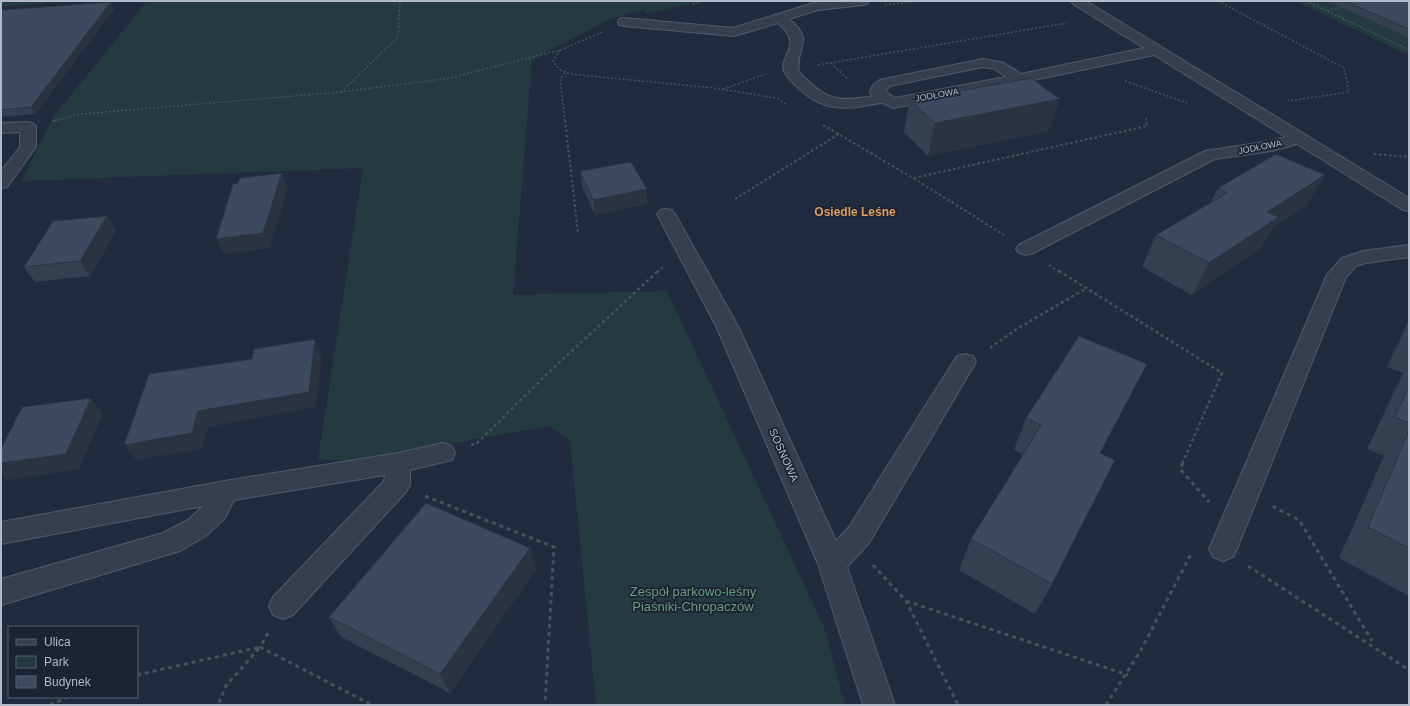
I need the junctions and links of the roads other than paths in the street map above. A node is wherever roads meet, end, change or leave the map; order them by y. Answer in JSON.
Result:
{"nodes":[{"id":1,"x":863,"y":1,"type":"edge"},
{"id":2,"x":1077,"y":1,"type":"edge"},
{"id":3,"x":780,"y":18,"type":"junction"},
{"id":4,"x":624,"y":22,"type":"road end"},
{"id":5,"x":1156,"y":50,"type":"junction"},
{"id":6,"x":1019,"y":79,"type":"junction"},
{"id":7,"x":885,"y":98,"type":"junction"},
{"id":8,"x":1,"y":128,"type":"edge"},
{"id":9,"x":1300,"y":138,"type":"junction"},
{"id":10,"x":1,"y":183,"type":"edge"},
{"id":11,"x":1409,"y":206,"type":"edge"},
{"id":12,"x":666,"y":214,"type":"dead end"},
{"id":13,"x":1026,"y":249,"type":"dead end"},
{"id":14,"x":1409,"y":251,"type":"edge"},
{"id":15,"x":966,"y":362,"type":"road end"},
{"id":16,"x":444,"y":453,"type":"road end"},
{"id":17,"x":398,"y":474,"type":"junction"},
{"id":18,"x":225,"y":491,"type":"junction"},
{"id":19,"x":1,"y":533,"type":"edge"},
{"id":20,"x":1223,"y":549,"type":"road end"},
{"id":21,"x":832,"y":564,"type":"junction"},
{"id":22,"x":1,"y":592,"type":"edge"},
{"id":23,"x":283,"y":606,"type":"road end"},
{"id":24,"x":879,"y":705,"type":"edge"}],
"edges":[{"from":1,"to":3,"type":"street"},
{"from":2,"to":5,"type":"street","name":"JODŁOWA"},
{"from":3,"to":4,"type":"street"},
{"from":3,"to":7,"type":"street","name":"JODŁOWA"},
{"from":5,"to":6,"type":"street","name":"JODŁOWA"},
{"from":5,"to":9,"type":"street","name":"JODŁOWA"},
{"from":6,"to":7,"type":"street","name":"JODŁOWA"},
{"from":6,"to":7,"type":"street"},
{"from":8,"to":10,"type":"street"},
{"from":9,"to":11,"type":"street","name":"JODŁOWA"},
{"from":9,"to":13,"type":"street","name":"JODŁOWA"},
{"from":12,"to":21,"type":"street","name":"SOSNOWA"},
{"from":14,"to":20,"type":"street"},
{"from":15,"to":21,"type":"street"},
{"from":16,"to":17,"type":"street"},
{"from":17,"to":18,"type":"street"},
{"from":17,"to":23,"type":"street"},
{"from":18,"to":19,"type":"street"},
{"from":18,"to":22,"type":"street"},
{"from":21,"to":24,"type":"street","name":"SOSNOWA"}]}
